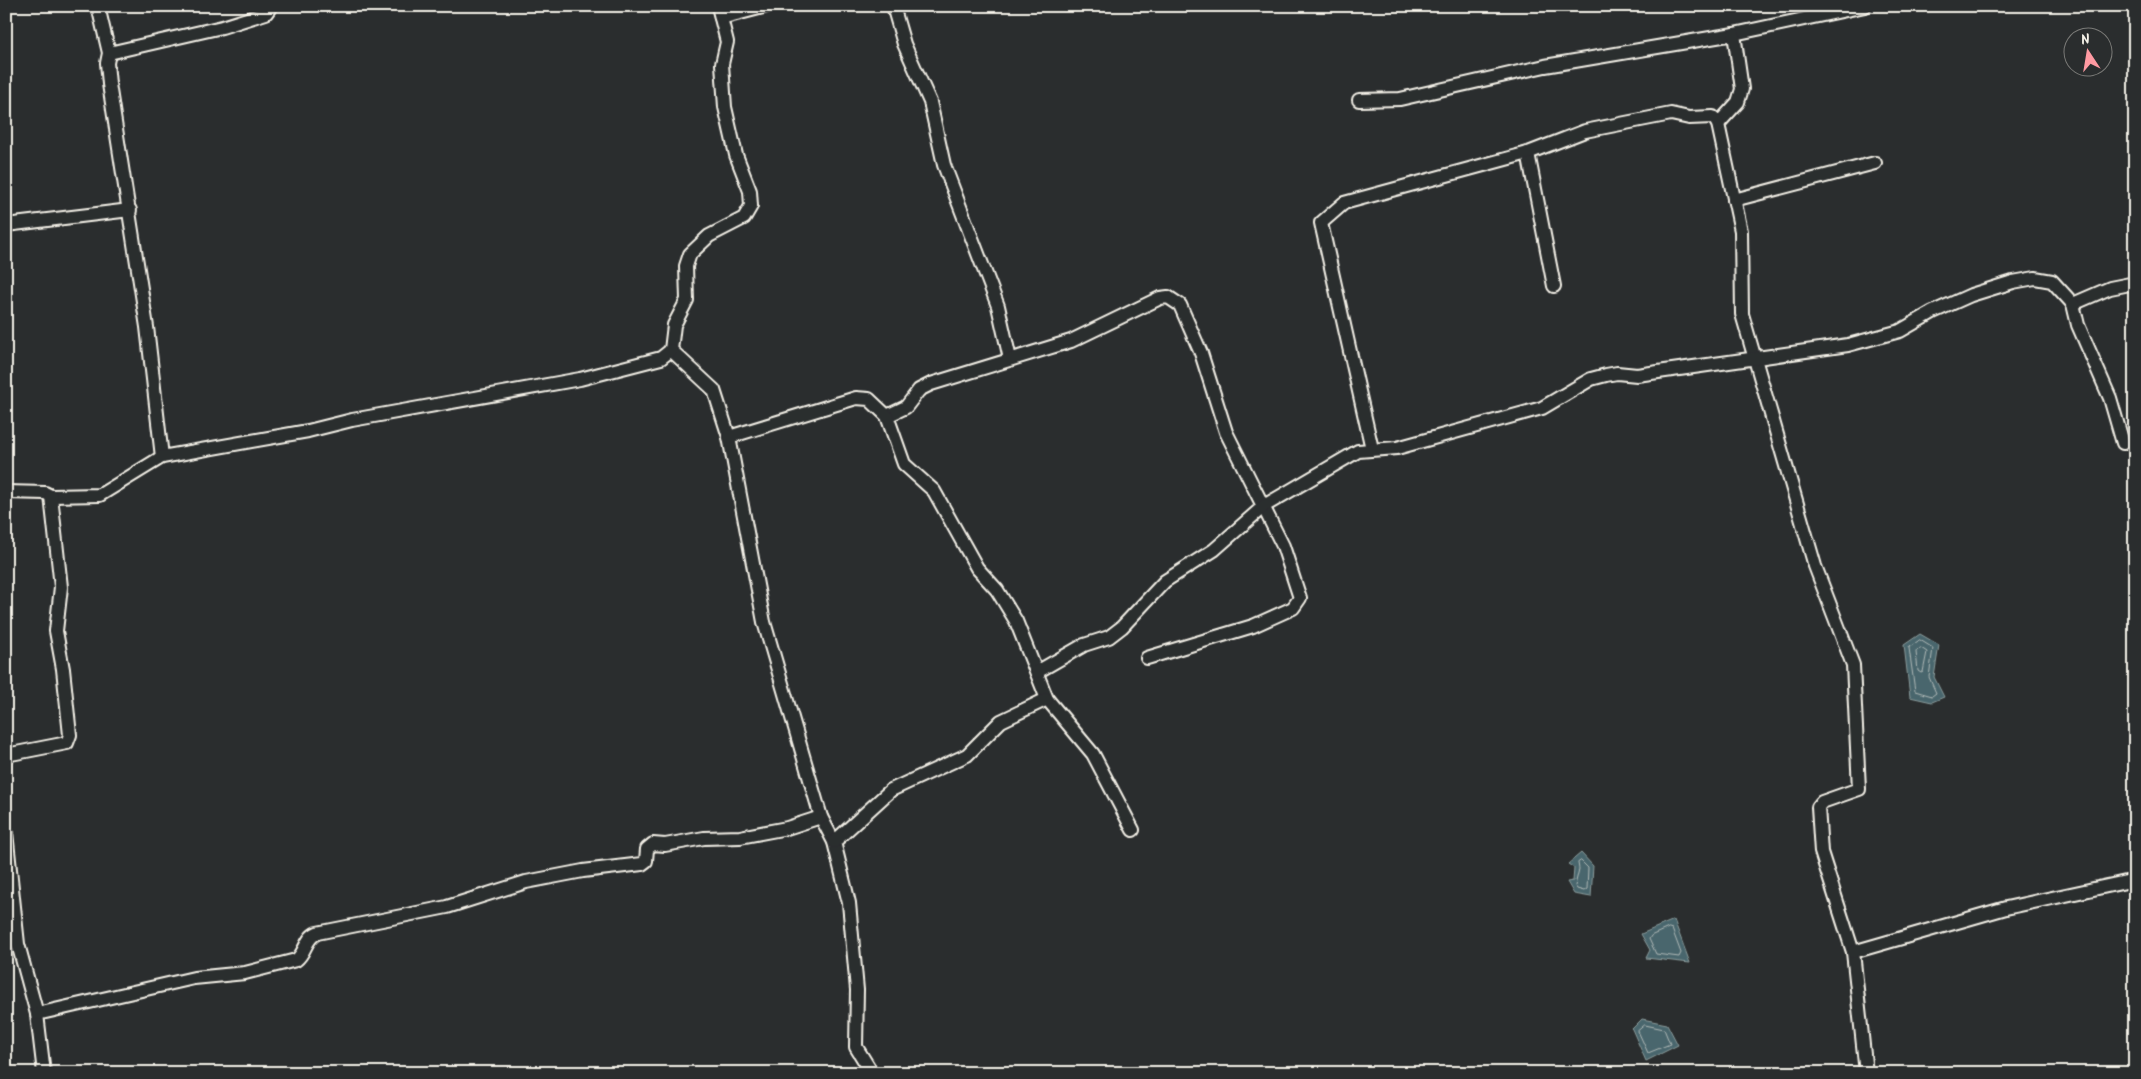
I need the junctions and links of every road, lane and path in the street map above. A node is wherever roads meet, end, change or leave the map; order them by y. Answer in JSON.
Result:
{"nodes":[{"id":1,"x":98,"y":6,"type":"edge"},
{"id":2,"x":271,"y":6,"type":"edge"},
{"id":3,"x":768,"y":6,"type":"edge"},
{"id":4,"x":893,"y":6,"type":"edge"},
{"id":5,"x":1865,"y":6,"type":"edge"},
{"id":6,"x":720,"y":12,"type":"edge"},
{"id":7,"x":1734,"y":34,"type":"junction"},
{"id":8,"x":109,"y":53,"type":"junction"},
{"id":9,"x":1359,"y":100,"type":"dead end"},
{"id":10,"x":1718,"y":124,"type":"junction"},
{"id":11,"x":1528,"y":153,"type":"junction"},
{"id":12,"x":1875,"y":163,"type":"dead end"},
{"id":13,"x":1734,"y":200,"type":"junction"},
{"id":14,"x":130,"y":210,"type":"junction"},
{"id":15,"x":6,"y":225,"type":"edge"},
{"id":16,"x":2135,"y":283,"type":"edge"},
{"id":17,"x":1554,"y":286,"type":"dead end"},
{"id":18,"x":2073,"y":304,"type":"junction"},
{"id":19,"x":670,"y":350,"type":"junction"},
{"id":20,"x":1756,"y":357,"type":"junction"},
{"id":21,"x":1010,"y":359,"type":"junction"},
{"id":22,"x":887,"y":416,"type":"junction"},
{"id":23,"x":729,"y":437,"type":"junction"},
{"id":24,"x":2123,"y":443,"type":"dead end"},
{"id":25,"x":1372,"y":449,"type":"junction"},
{"id":26,"x":162,"y":457,"type":"junction"},
{"id":27,"x":6,"y":492,"type":"edge"},
{"id":28,"x":51,"y":496,"type":"junction"},
{"id":29,"x":1264,"y":506,"type":"junction"},
{"id":30,"x":1147,"y":658,"type":"dead end"},
{"id":31,"x":1036,"y":672,"type":"junction"},
{"id":32,"x":1047,"y":699,"type":"junction"},
{"id":33,"x":6,"y":755,"type":"edge"},
{"id":34,"x":821,"y":817,"type":"junction"},
{"id":35,"x":1133,"y":830,"type":"dead end"},
{"id":36,"x":6,"y":832,"type":"edge"},
{"id":37,"x":834,"y":842,"type":"junction"},
{"id":38,"x":2135,"y":880,"type":"edge"},
{"id":39,"x":1853,"y":952,"type":"junction"},
{"id":40,"x":37,"y":1014,"type":"junction"},
{"id":41,"x":44,"y":1073,"type":"edge"},
{"id":42,"x":872,"y":1073,"type":"edge"},
{"id":43,"x":1866,"y":1073,"type":"edge"}],
"edges":[{"from":1,"to":8,"type":"street"},
{"from":2,"to":8,"type":"street"},
{"from":3,"to":6,"type":"street"},
{"from":4,"to":21,"type":"street"},
{"from":5,"to":7,"type":"street"},
{"from":6,"to":19,"type":"street"},
{"from":7,"to":9,"type":"street"},
{"from":7,"to":10,"type":"street"},
{"from":8,"to":14,"type":"street"},
{"from":10,"to":11,"type":"street"},
{"from":10,"to":13,"type":"street"},
{"from":11,"to":17,"type":"street"},
{"from":11,"to":25,"type":"street"},
{"from":12,"to":13,"type":"street"},
{"from":13,"to":20,"type":"street"},
{"from":14,"to":15,"type":"street"},
{"from":14,"to":26,"type":"street"},
{"from":16,"to":18,"type":"street"},
{"from":18,"to":20,"type":"street"},
{"from":18,"to":24,"type":"street"},
{"from":19,"to":23,"type":"street"},
{"from":19,"to":26,"type":"street"},
{"from":20,"to":25,"type":"street"},
{"from":20,"to":39,"type":"street"},
{"from":21,"to":22,"type":"street"},
{"from":21,"to":29,"type":"street"},
{"from":22,"to":23,"type":"street"},
{"from":22,"to":31,"type":"street"},
{"from":23,"to":34,"type":"street"},
{"from":25,"to":29,"type":"street"},
{"from":26,"to":28,"type":"street"},
{"from":27,"to":28,"type":"street"},
{"from":28,"to":33,"type":"street"},
{"from":29,"to":30,"type":"street"},
{"from":29,"to":31,"type":"street"},
{"from":31,"to":32,"type":"street"},
{"from":32,"to":35,"type":"street"},
{"from":32,"to":37,"type":"street"},
{"from":34,"to":37,"type":"street"},
{"from":34,"to":40,"type":"street"},
{"from":36,"to":40,"type":"street"},
{"from":37,"to":42,"type":"street"},
{"from":38,"to":39,"type":"street"},
{"from":39,"to":43,"type":"street"},
{"from":40,"to":41,"type":"street"}]}
